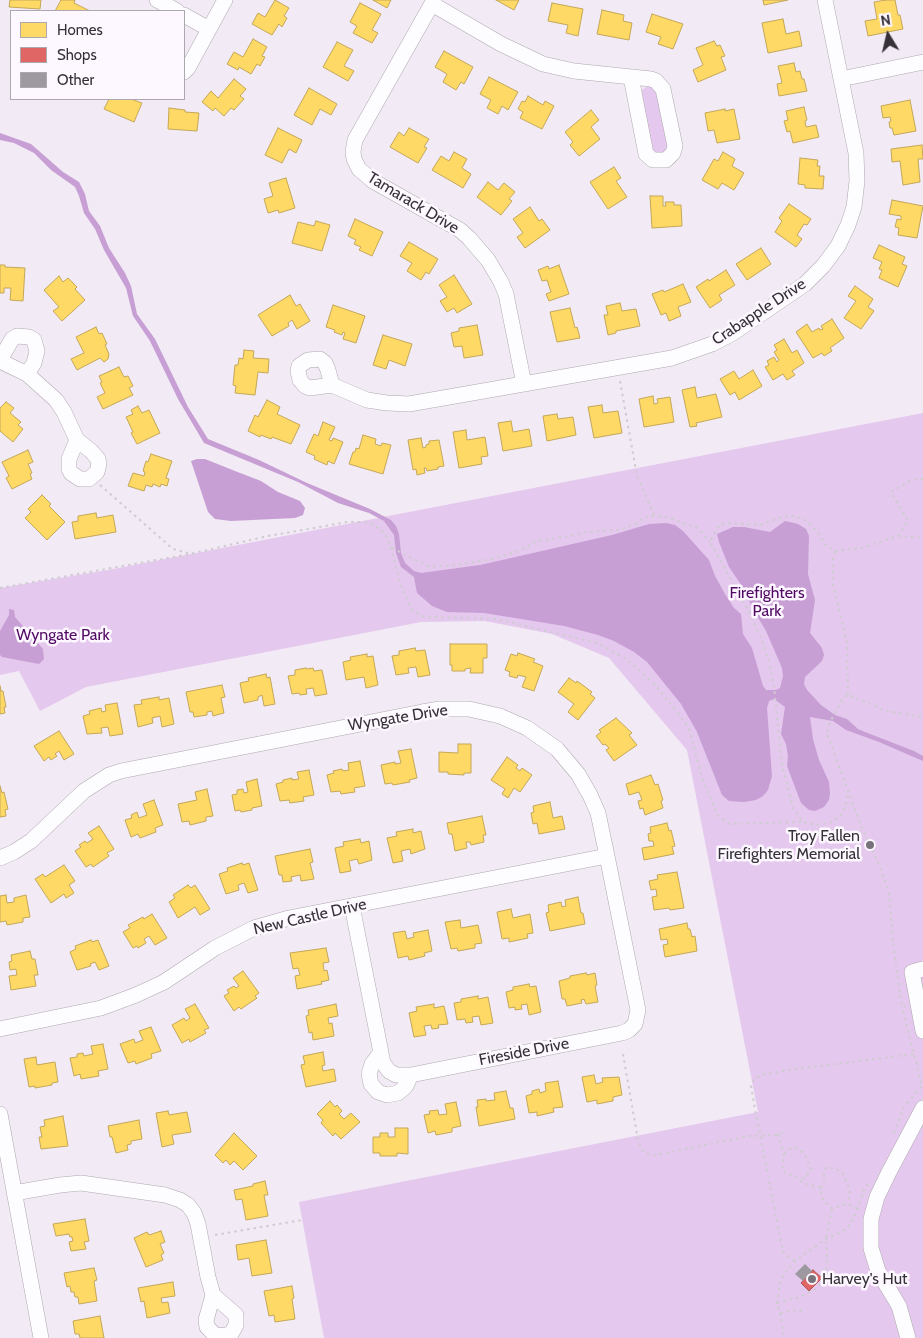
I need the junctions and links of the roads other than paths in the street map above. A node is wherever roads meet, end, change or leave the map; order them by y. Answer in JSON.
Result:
{"nodes":[{"id":1,"x":157,"y":0,"type":"edge"},
{"id":2,"x":225,"y":0,"type":"edge"},
{"id":3,"x":825,"y":0,"type":"edge"},
{"id":4,"x":433,"y":2,"type":"edge"},
{"id":5,"x":175,"y":10,"type":"edge"},
{"id":6,"x":185,"y":16,"type":"edge"},
{"id":7,"x":209,"y":29,"type":"junction"},
{"id":8,"x":923,"y":62,"type":"edge"},
{"id":9,"x":185,"y":71,"type":"edge"},
{"id":10,"x":631,"y":77,"type":"junction"},
{"id":11,"x":841,"y":79,"type":"junction"},
{"id":12,"x":0,"y":361,"type":"edge"},
{"id":13,"x":27,"y":374,"type":"junction"},
{"id":14,"x":524,"y":384,"type":"junction"},
{"id":15,"x":332,"y":385,"type":"dead end"},
{"id":16,"x":77,"y":440,"type":"dead end"},
{"id":17,"x":607,"y":856,"type":"junction"},
{"id":18,"x":0,"y":858,"type":"edge"},
{"id":19,"x":352,"y":906,"type":"junction"},
{"id":20,"x":923,"y":969,"type":"edge"},
{"id":21,"x":635,"y":1024,"type":"joint"},
{"id":22,"x":0,"y":1029,"type":"edge"},
{"id":23,"x":923,"y":1031,"type":"edge"},
{"id":24,"x":381,"y":1052,"type":"junction"},
{"id":25,"x":411,"y":1075,"type":"junction"},
{"id":26,"x":923,"y":1108,"type":"edge"},
{"id":27,"x":0,"y":1114,"type":"edge"},
{"id":28,"x":14,"y":1193,"type":"junction"},
{"id":29,"x":214,"y":1295,"type":"dead end"},
{"id":30,"x":41,"y":1338,"type":"edge"},
{"id":31,"x":908,"y":1338,"type":"edge"}],
"edges":[{"from":1,"to":5,"type":"street"},
{"from":2,"to":7,"type":"street"},
{"from":3,"to":11,"type":"street","name":"Crabapple Drive"},
{"from":4,"to":10,"type":"street"},
{"from":4,"to":14,"type":"street","name":"Tamarack Drive"},
{"from":6,"to":7,"type":"street"},
{"from":7,"to":9,"type":"street"},
{"from":8,"to":11,"type":"street"},
{"from":10,"to":10,"type":"street"},
{"from":11,"to":14,"type":"street","name":"Crabapple Drive"},
{"from":12,"to":13,"type":"street"},
{"from":12,"to":13,"type":"street"},
{"from":13,"to":16,"type":"street"},
{"from":14,"to":15,"type":"street","name":"Crabapple Drive"},
{"from":17,"to":18,"type":"street","name":"Wyngate Drive"},
{"from":17,"to":19,"type":"street","name":"New Castle Drive"},
{"from":17,"to":21,"type":"street","name":"Wyngate Drive"},
{"from":19,"to":22,"type":"street","name":"New Castle Drive"},
{"from":19,"to":24,"type":"street","name":"Fireside Drive"},
{"from":20,"to":23,"type":"street"},
{"from":21,"to":25,"type":"street","name":"Fireside Drive"},
{"from":24,"to":25,"type":"street","name":"Fireside Drive"},
{"from":24,"to":25,"type":"street"},
{"from":26,"to":31,"type":"street"},
{"from":27,"to":28,"type":"street"},
{"from":28,"to":29,"type":"street"},
{"from":28,"to":30,"type":"street"}]}
